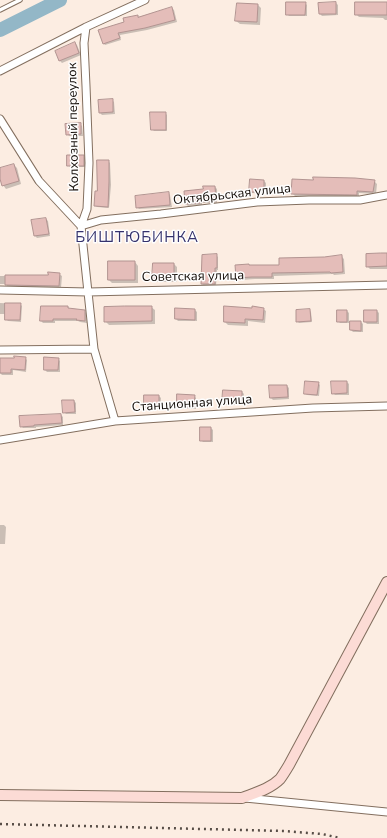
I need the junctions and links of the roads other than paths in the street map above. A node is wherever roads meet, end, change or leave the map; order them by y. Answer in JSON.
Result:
{"nodes":[{"id":1,"x":20,"y":0,"type":"edge"},
{"id":2,"x":145,"y":0,"type":"edge"},
{"id":3,"x":0,"y":10,"type":"edge"},
{"id":4,"x":86,"y":26,"type":"junction"},
{"id":5,"x":0,"y":71,"type":"edge"},
{"id":6,"x":0,"y":119,"type":"edge"},
{"id":7,"x":387,"y":195,"type":"edge"},
{"id":8,"x":81,"y":226,"type":"junction"},
{"id":9,"x":387,"y":284,"type":"edge"},
{"id":10,"x":0,"y":290,"type":"edge"},
{"id":11,"x":88,"y":292,"type":"junction"},
{"id":12,"x":94,"y":349,"type":"junction"},
{"id":13,"x":0,"y":350,"type":"edge"},
{"id":14,"x":387,"y":406,"type":"edge"},
{"id":15,"x":115,"y":421,"type":"junction"},
{"id":16,"x":0,"y":440,"type":"edge"},
{"id":17,"x":387,"y":582,"type":"edge"},
{"id":18,"x":0,"y":795,"type":"edge"},
{"id":19,"x":242,"y":798,"type":"junction"},
{"id":20,"x":387,"y":812,"type":"edge"}],
"edges":[{"from":1,"to":3,"type":"lane"},
{"from":2,"to":4,"type":"street"},
{"from":4,"to":5,"type":"street"},
{"from":4,"to":8,"type":"street","name":"Колхозный переулок"},
{"from":6,"to":8,"type":"street"},
{"from":7,"to":8,"type":"street","name":"Октябрьская улица"},
{"from":8,"to":11,"type":"street"},
{"from":9,"to":11,"type":"street","name":"Советская улица"},
{"from":10,"to":11,"type":"street","name":"Советская улица"},
{"from":11,"to":12,"type":"street"},
{"from":12,"to":13,"type":"street"},
{"from":12,"to":15,"type":"street"},
{"from":14,"to":15,"type":"street","name":"Станционная улица"},
{"from":15,"to":16,"type":"street","name":"Станционная улица"},
{"from":17,"to":19,"type":"street"},
{"from":18,"to":19,"type":"street"},
{"from":19,"to":20,"type":"street"}]}
